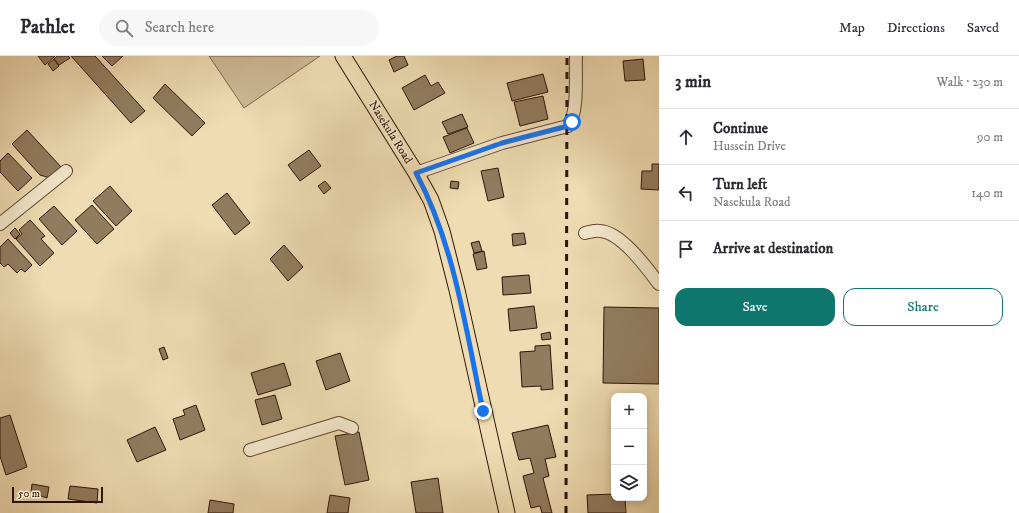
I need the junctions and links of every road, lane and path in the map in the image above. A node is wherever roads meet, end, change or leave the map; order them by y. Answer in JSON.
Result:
{"nodes":[{"id":1,"x":343,"y":56,"type":"edge"},
{"id":2,"x":576,"y":56,"type":"edge"},
{"id":3,"x":66,"y":171,"type":"dead end"},
{"id":4,"x":416,"y":173,"type":"junction"},
{"id":5,"x":0,"y":224,"type":"edge"},
{"id":6,"x":585,"y":233,"type":"dead end"},
{"id":7,"x":659,"y":284,"type":"edge"},
{"id":8,"x":352,"y":428,"type":"dead end"},
{"id":9,"x":250,"y":450,"type":"dead end"},
{"id":10,"x":506,"y":513,"type":"edge"}],
"edges":[{"from":1,"to":4,"type":"main road","name":"Nasekula Road"},
{"from":2,"to":4,"type":"street"},
{"from":3,"to":5,"type":"street"},
{"from":4,"to":10,"type":"main road","name":"Nasekula Road"},
{"from":6,"to":7,"type":"street"},
{"from":8,"to":9,"type":"street"}]}
